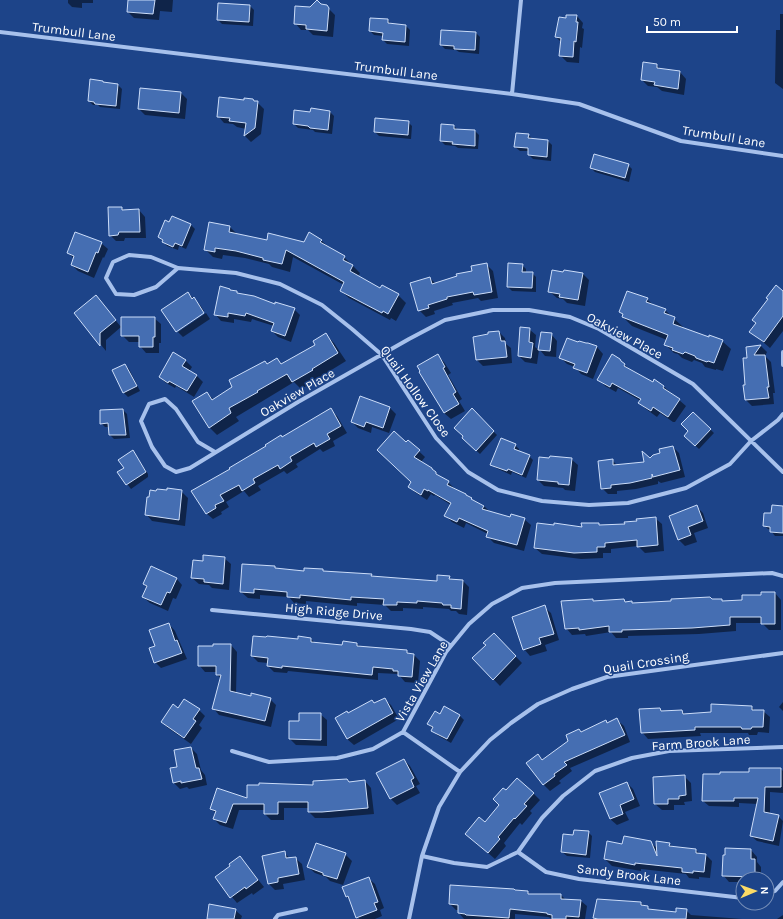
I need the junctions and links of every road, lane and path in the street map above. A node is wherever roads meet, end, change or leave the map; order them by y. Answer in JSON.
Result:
{"nodes":[{"id":1,"x":521,"y":0,"type":"edge"},
{"id":2,"x":0,"y":32,"type":"edge"},
{"id":3,"x":512,"y":94,"type":"junction"},
{"id":4,"x":783,"y":156,"type":"edge"},
{"id":5,"x":178,"y":268,"type":"junction"},
{"id":6,"x":783,"y":352,"type":"edge"},
{"id":7,"x":382,"y":355,"type":"junction"},
{"id":8,"x":783,"y":365,"type":"edge"},
{"id":9,"x":783,"y":414,"type":"edge"},
{"id":10,"x":751,"y":441,"type":"junction"},
{"id":11,"x":215,"y":452,"type":"junction"},
{"id":12,"x":783,"y":472,"type":"edge"},
{"id":13,"x":783,"y":576,"type":"edge"},
{"id":14,"x":212,"y":610,"type":"dead end"},
{"id":15,"x":451,"y":646,"type":"junction"},
{"id":16,"x":783,"y":653,"type":"edge"},
{"id":17,"x":403,"y":732,"type":"junction"},
{"id":18,"x":783,"y":747,"type":"edge"},
{"id":19,"x":232,"y":751,"type":"dead end"},
{"id":20,"x":460,"y":772,"type":"junction"},
{"id":21,"x":518,"y":852,"type":"junction"},
{"id":22,"x":422,"y":856,"type":"junction"},
{"id":23,"x":783,"y":882,"type":"edge"},
{"id":24,"x":775,"y":891,"type":"edge"},
{"id":25,"x":735,"y":897,"type":"edge"},
{"id":26,"x":306,"y":909,"type":"dead end"},
{"id":27,"x":275,"y":919,"type":"edge"},
{"id":28,"x":408,"y":919,"type":"edge"}],
"edges":[{"from":1,"to":3,"type":"street"},
{"from":2,"to":3,"type":"street","name":"Trumbull Lane"},
{"from":3,"to":4,"type":"street","name":"Trumbull Lane"},
{"from":5,"to":5,"type":"street","name":"Quail Hollow Close"},
{"from":5,"to":7,"type":"street","name":"Quail Hollow Close"},
{"from":6,"to":8,"type":"street"},
{"from":7,"to":10,"type":"street","name":"Oakview Place"},
{"from":7,"to":10,"type":"street","name":"Quail Hollow Close"},
{"from":7,"to":11,"type":"street","name":"Oakview Place"},
{"from":9,"to":10,"type":"street","name":"Quail Hollow Close"},
{"from":10,"to":12,"type":"street","name":"Oakview Place"},
{"from":11,"to":11,"type":"street","name":"Oakview Place"},
{"from":13,"to":15,"type":"street","name":"Vista View Lane"},
{"from":14,"to":15,"type":"street","name":"High Ridge Drive"},
{"from":15,"to":17,"type":"street","name":"Vista View Lane"},
{"from":16,"to":20,"type":"street","name":"Quail Crossing"},
{"from":17,"to":19,"type":"street","name":"Vista View Lane"},
{"from":17,"to":20,"type":"street"},
{"from":18,"to":21,"type":"street","name":"Farm Brook Lane"},
{"from":20,"to":22,"type":"street","name":"Quail Crossing"},
{"from":21,"to":22,"type":"street","name":"Farm Brook Lane"},
{"from":21,"to":25,"type":"street","name":"Sandy Brook Lane"},
{"from":22,"to":28,"type":"street","name":"Quail Crossing"},
{"from":23,"to":24,"type":"street"},
{"from":26,"to":27,"type":"street"}]}
